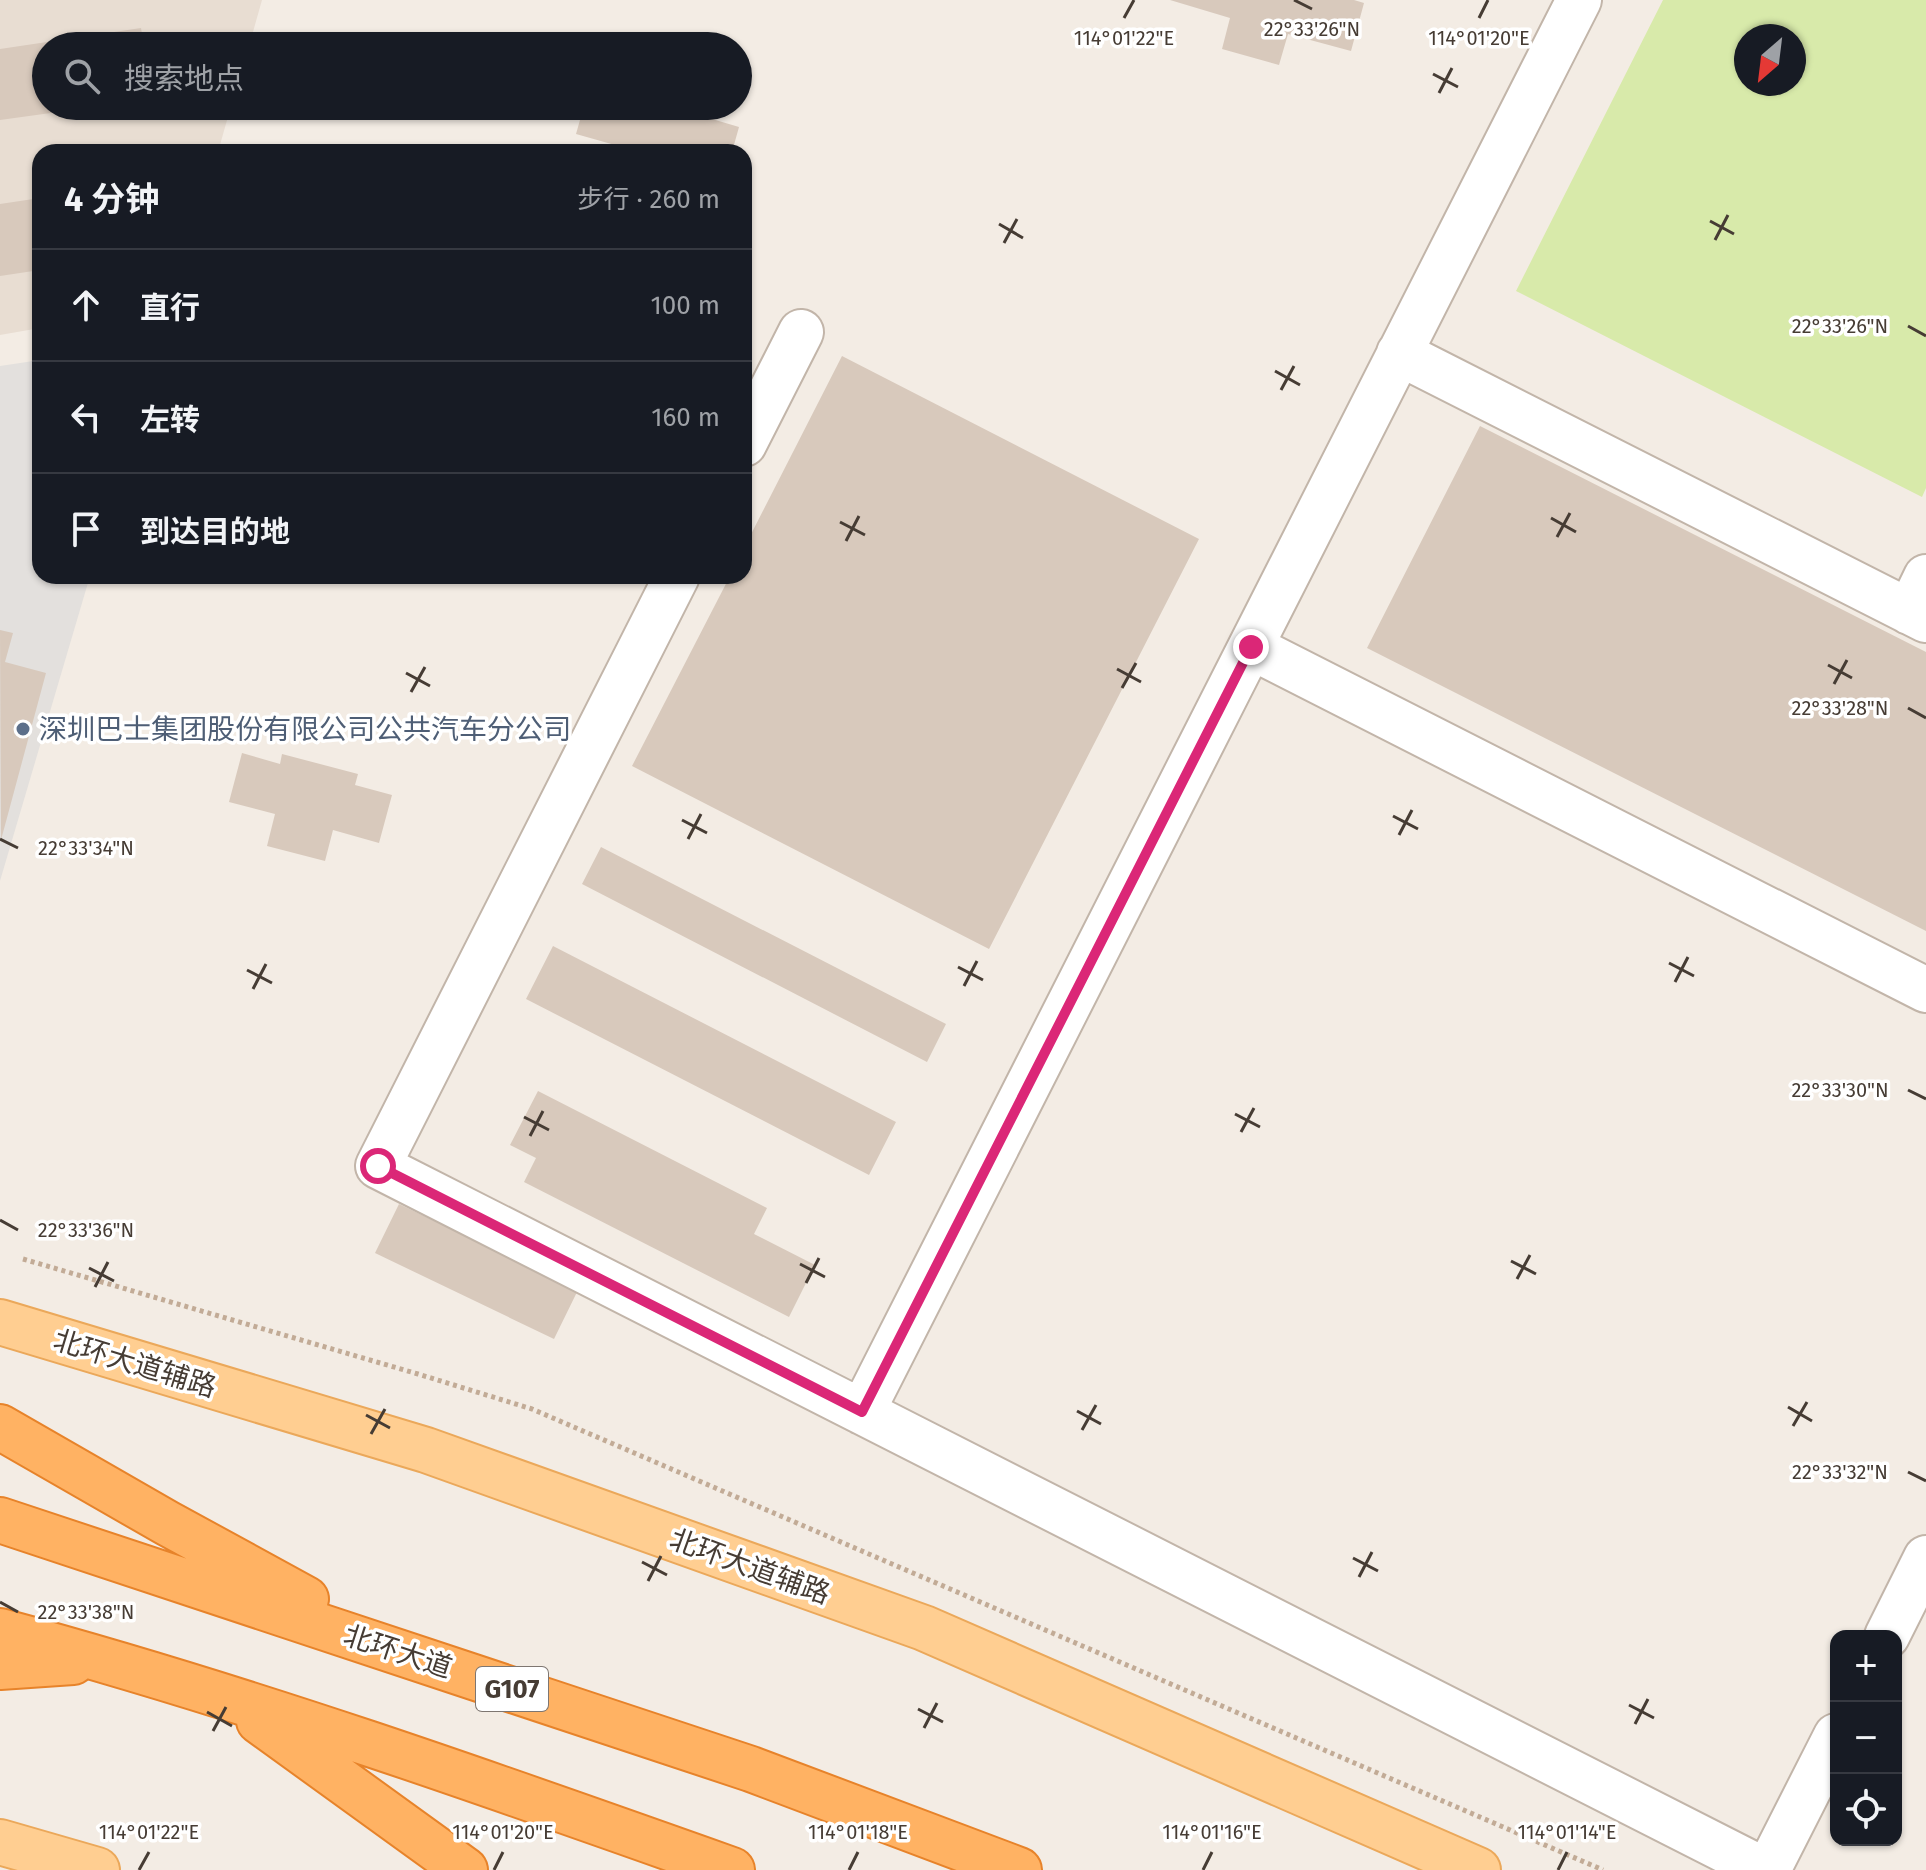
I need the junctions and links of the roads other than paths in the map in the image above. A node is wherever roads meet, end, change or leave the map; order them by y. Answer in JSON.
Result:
{"nodes":[{"id":1,"x":1579,"y":0,"type":"edge"},
{"id":2,"x":801,"y":332,"type":"dead end"},
{"id":3,"x":1399,"y":353,"type":"junction"},
{"id":4,"x":752,"y":428,"type":"edge"},
{"id":5,"x":673,"y":584,"type":"edge"},
{"id":6,"x":1920,"y":603,"type":"edge"},
{"id":7,"x":1251,"y":647,"type":"junction"},
{"id":8,"x":1926,"y":990,"type":"edge"},
{"id":9,"x":0,"y":1322,"type":"edge"},
{"id":10,"x":862,"y":1412,"type":"junction"},
{"id":11,"x":0,"y":1427,"type":"edge"},
{"id":12,"x":0,"y":1520,"type":"edge"},
{"id":13,"x":1926,"y":1558,"type":"edge"},
{"id":14,"x":1890,"y":1630,"type":"edge"},
{"id":15,"x":0,"y":1631,"type":"edge"},
{"id":16,"x":406,"y":1654,"type":"junction"},
{"id":17,"x":106,"y":1659,"type":"junction"},
{"id":18,"x":0,"y":1667,"type":"edge"},
{"id":19,"x":225,"y":1696,"type":"junction"},
{"id":20,"x":1830,"y":1747,"type":"edge"},
{"id":21,"x":0,"y":1842,"type":"edge"},
{"id":22,"x":1019,"y":1869,"type":"edge"},
{"id":23,"x":97,"y":1870,"type":"edge"},
{"id":24,"x":465,"y":1870,"type":"edge"},
{"id":25,"x":732,"y":1870,"type":"edge"},
{"id":26,"x":1478,"y":1870,"type":"edge"},
{"id":27,"x":1766,"y":1870,"type":"edge"}],
"edges":[{"from":1,"to":3,"type":"lane"},
{"from":2,"to":4,"type":"lane"},
{"from":3,"to":6,"type":"lane"},
{"from":3,"to":7,"type":"lane"},
{"from":5,"to":10,"type":"lane"},
{"from":7,"to":8,"type":"lane"},
{"from":7,"to":10,"type":"lane"},
{"from":9,"to":26,"type":"main road","name":"北环大道辅路"},
{"from":10,"to":27,"type":"lane"},
{"from":11,"to":16,"type":"highway"},
{"from":12,"to":16,"type":"highway","name":"北环大道","number":"G107"},
{"from":13,"to":14,"type":"lane"},
{"from":15,"to":17,"type":"highway"},
{"from":16,"to":22,"type":"highway","name":"北环大道","number":"G107"},
{"from":17,"to":18,"type":"highway"},
{"from":17,"to":19,"type":"highway"},
{"from":19,"to":24,"type":"highway"},
{"from":19,"to":25,"type":"highway"},
{"from":20,"to":27,"type":"lane"},
{"from":21,"to":23,"type":"main road"}]}
